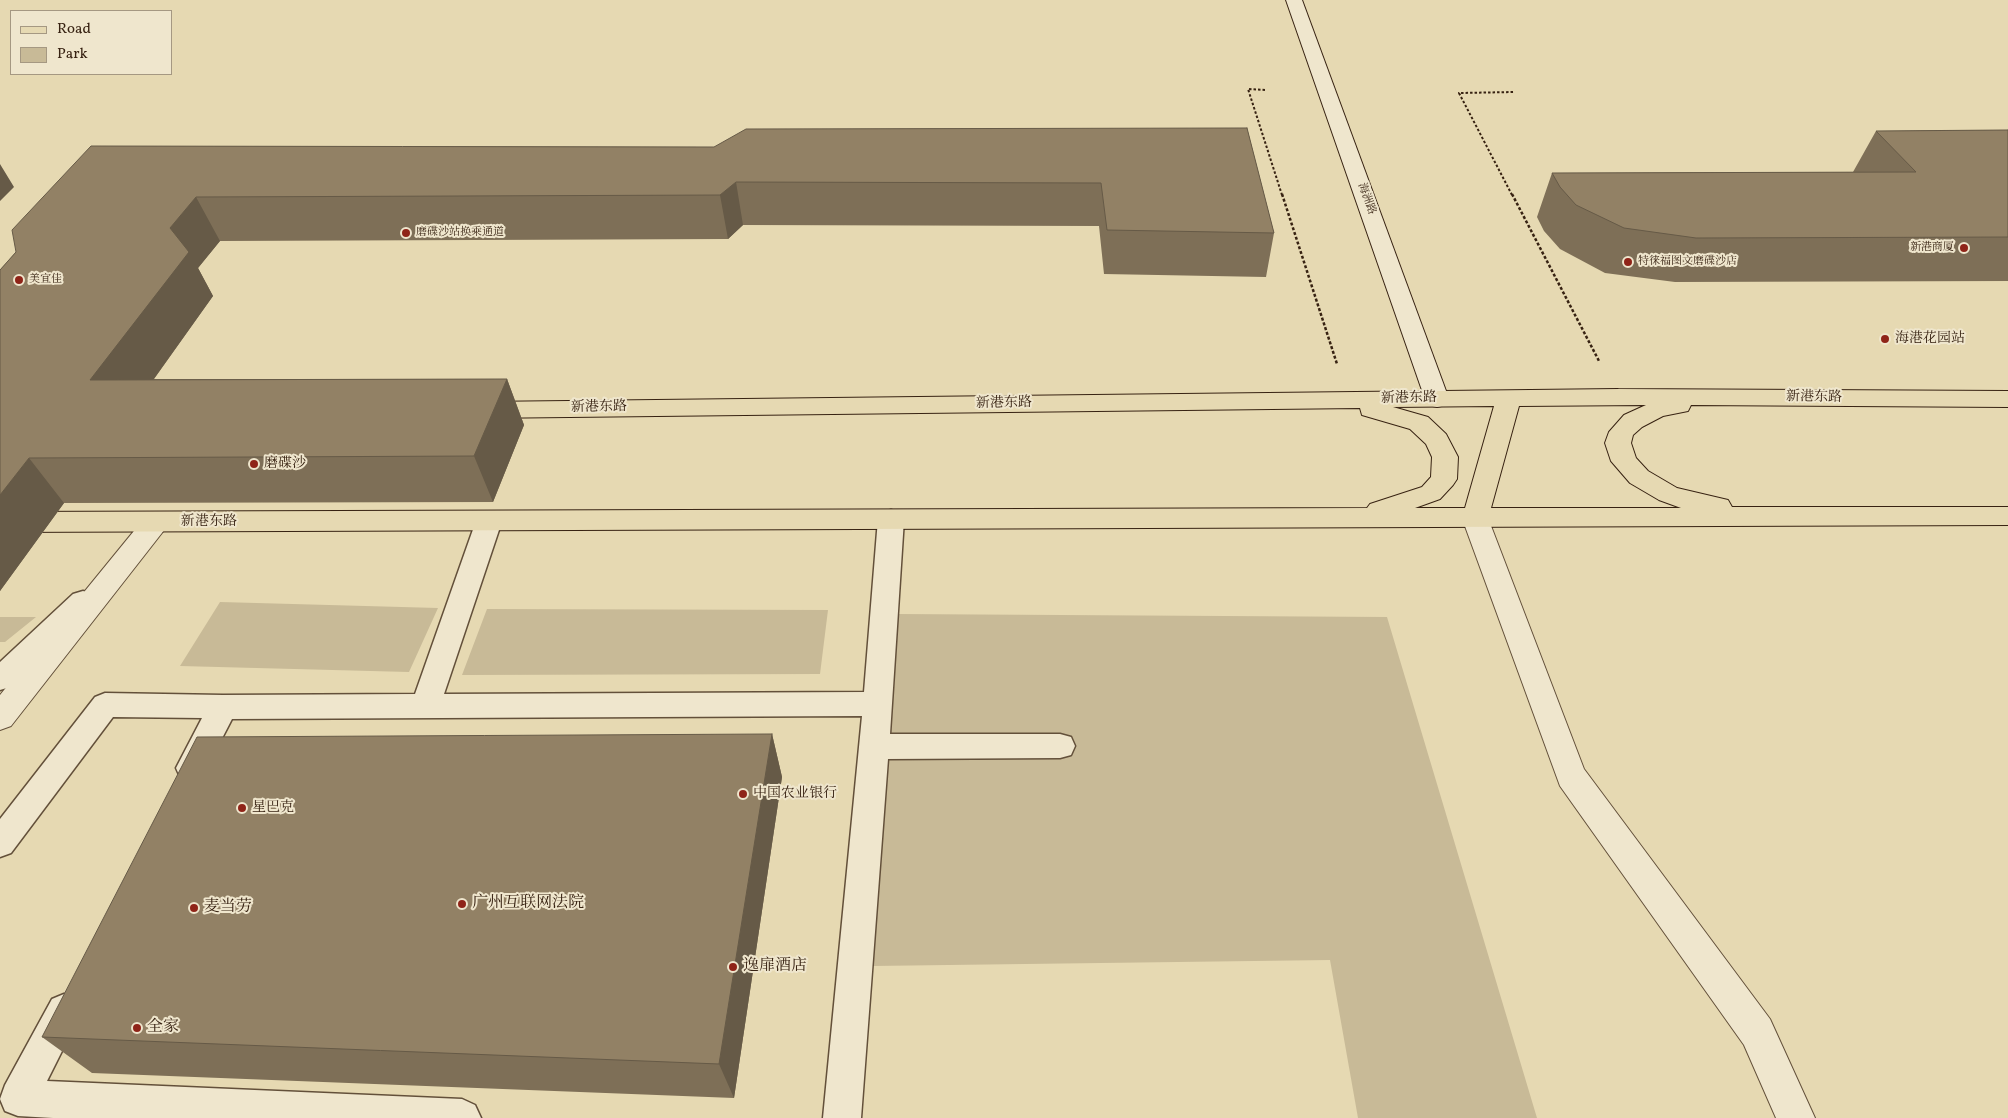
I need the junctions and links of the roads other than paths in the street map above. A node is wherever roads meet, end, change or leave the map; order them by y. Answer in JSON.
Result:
{"nodes":[{"id":1,"x":1294,"y":0,"type":"edge"},
{"id":2,"x":1714,"y":396,"type":"junction"},
{"id":3,"x":1509,"y":398,"type":"junction"},
{"id":4,"x":1437,"y":399,"type":"junction"},
{"id":5,"x":1319,"y":400,"type":"junction"},
{"id":6,"x":2008,"y":400,"type":"edge"},
{"id":7,"x":455,"y":410,"type":"edge"},
{"id":8,"x":2008,"y":516,"type":"edge"},
{"id":9,"x":1359,"y":518,"type":"junction"},
{"id":10,"x":1475,"y":518,"type":"junction"},
{"id":11,"x":1788,"y":518,"type":"junction"},
{"id":12,"x":891,"y":519,"type":"junction"},
{"id":13,"x":489,"y":521,"type":"junction"},
{"id":14,"x":0,"y":522,"type":"edge"},
{"id":15,"x":156,"y":522,"type":"junction"},
{"id":16,"x":124,"y":562,"type":"junction"},
{"id":17,"x":0,"y":679,"type":"edge"},
{"id":18,"x":877,"y":704,"type":"junction"},
{"id":19,"x":425,"y":706,"type":"junction"},
{"id":20,"x":223,"y":707,"type":"junction"},
{"id":21,"x":0,"y":717,"type":"edge"},
{"id":22,"x":1060,"y":746,"type":"dead end"},
{"id":23,"x":874,"y":747,"type":"junction"},
{"id":24,"x":178,"y":794,"type":"edge"},
{"id":25,"x":0,"y":843,"type":"edge"},
{"id":26,"x":77,"y":985,"type":"edge"},
{"id":27,"x":462,"y":1118,"type":"edge"},
{"id":28,"x":842,"y":1118,"type":"edge"},
{"id":29,"x":1796,"y":1118,"type":"edge"}],
"edges":[{"from":1,"to":4,"type":"street","name":"海洲路"},
{"from":2,"to":3,"type":"main road","name":"新港东路"},
{"from":2,"to":6,"type":"main road","name":"新港东路"},
{"from":2,"to":11,"type":"main road"},
{"from":3,"to":4,"type":"main road","name":"新港东路"},
{"from":3,"to":10,"type":"main road"},
{"from":4,"to":5,"type":"main road","name":"新港东路"},
{"from":5,"to":7,"type":"main road","name":"新港东路"},
{"from":5,"to":9,"type":"main road"},
{"from":8,"to":11,"type":"main road","name":"新港东路"},
{"from":9,"to":10,"type":"main road","name":"新港东路"},
{"from":9,"to":12,"type":"main road","name":"新港东路"},
{"from":10,"to":11,"type":"main road","name":"新港东路"},
{"from":10,"to":29,"type":"street"},
{"from":12,"to":13,"type":"main road","name":"新港东路"},
{"from":12,"to":18,"type":"lane"},
{"from":13,"to":15,"type":"main road","name":"新港东路"},
{"from":13,"to":19,"type":"lane"},
{"from":14,"to":15,"type":"main road","name":"新港东路"},
{"from":15,"to":16,"type":"street"},
{"from":16,"to":17,"type":"lane"},
{"from":16,"to":21,"type":"street"},
{"from":18,"to":19,"type":"lane"},
{"from":18,"to":23,"type":"lane"},
{"from":19,"to":20,"type":"lane"},
{"from":20,"to":24,"type":"lane"},
{"from":20,"to":25,"type":"lane"},
{"from":22,"to":23,"type":"lane"},
{"from":23,"to":28,"type":"lane"},
{"from":26,"to":27,"type":"lane"}]}
